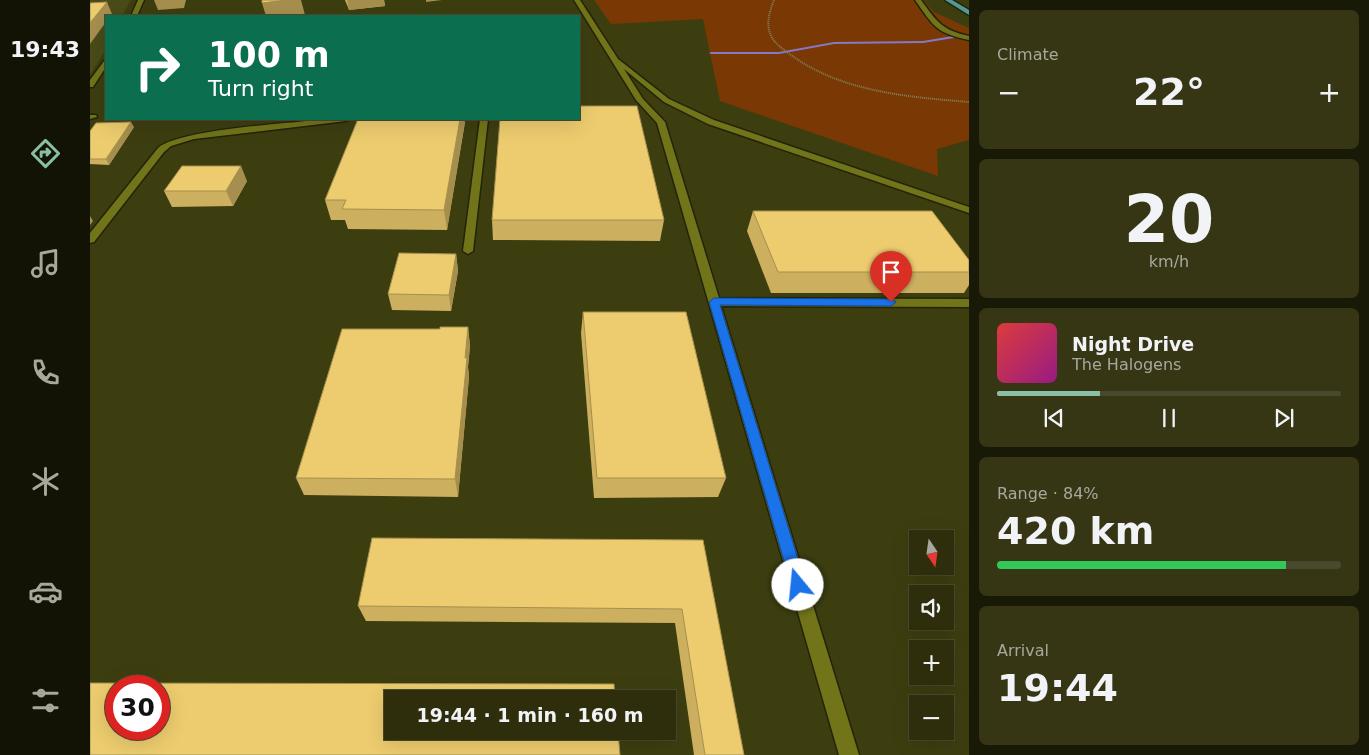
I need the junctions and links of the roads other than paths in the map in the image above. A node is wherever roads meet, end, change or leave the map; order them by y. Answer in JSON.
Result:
{"nodes":[{"id":1,"x":141,"y":0,"type":"edge"},
{"id":2,"x":576,"y":0,"type":"edge"},
{"id":3,"x":918,"y":0,"type":"edge"},
{"id":4,"x":948,"y":0,"type":"edge"},
{"id":5,"x":969,"y":12,"type":"edge"},
{"id":6,"x":134,"y":15,"type":"edge"},
{"id":7,"x":969,"y":38,"type":"edge"},
{"id":8,"x":612,"y":58,"type":"junction"},
{"id":9,"x":105,"y":63,"type":"edge"},
{"id":10,"x":90,"y":85,"type":"edge"},
{"id":11,"x":338,"y":120,"type":"edge"},
{"id":12,"x":484,"y":120,"type":"edge"},
{"id":13,"x":969,"y":210,"type":"edge"},
{"id":14,"x":90,"y":240,"type":"edge"},
{"id":15,"x":468,"y":251,"type":"dead end"},
{"id":16,"x":714,"y":302,"type":"junction"},
{"id":17,"x":969,"y":303,"type":"edge"},
{"id":18,"x":849,"y":755,"type":"edge"}],
"edges":[{"from":1,"to":6,"type":"street"},
{"from":2,"to":8,"type":"street"},
{"from":3,"to":7,"type":"street"},
{"from":4,"to":5,"type":"main road"},
{"from":8,"to":13,"type":"street"},
{"from":8,"to":16,"type":"street"},
{"from":9,"to":10,"type":"street"},
{"from":11,"to":14,"type":"street"},
{"from":12,"to":15,"type":"street"},
{"from":16,"to":17,"type":"street"},
{"from":16,"to":18,"type":"street"}]}
